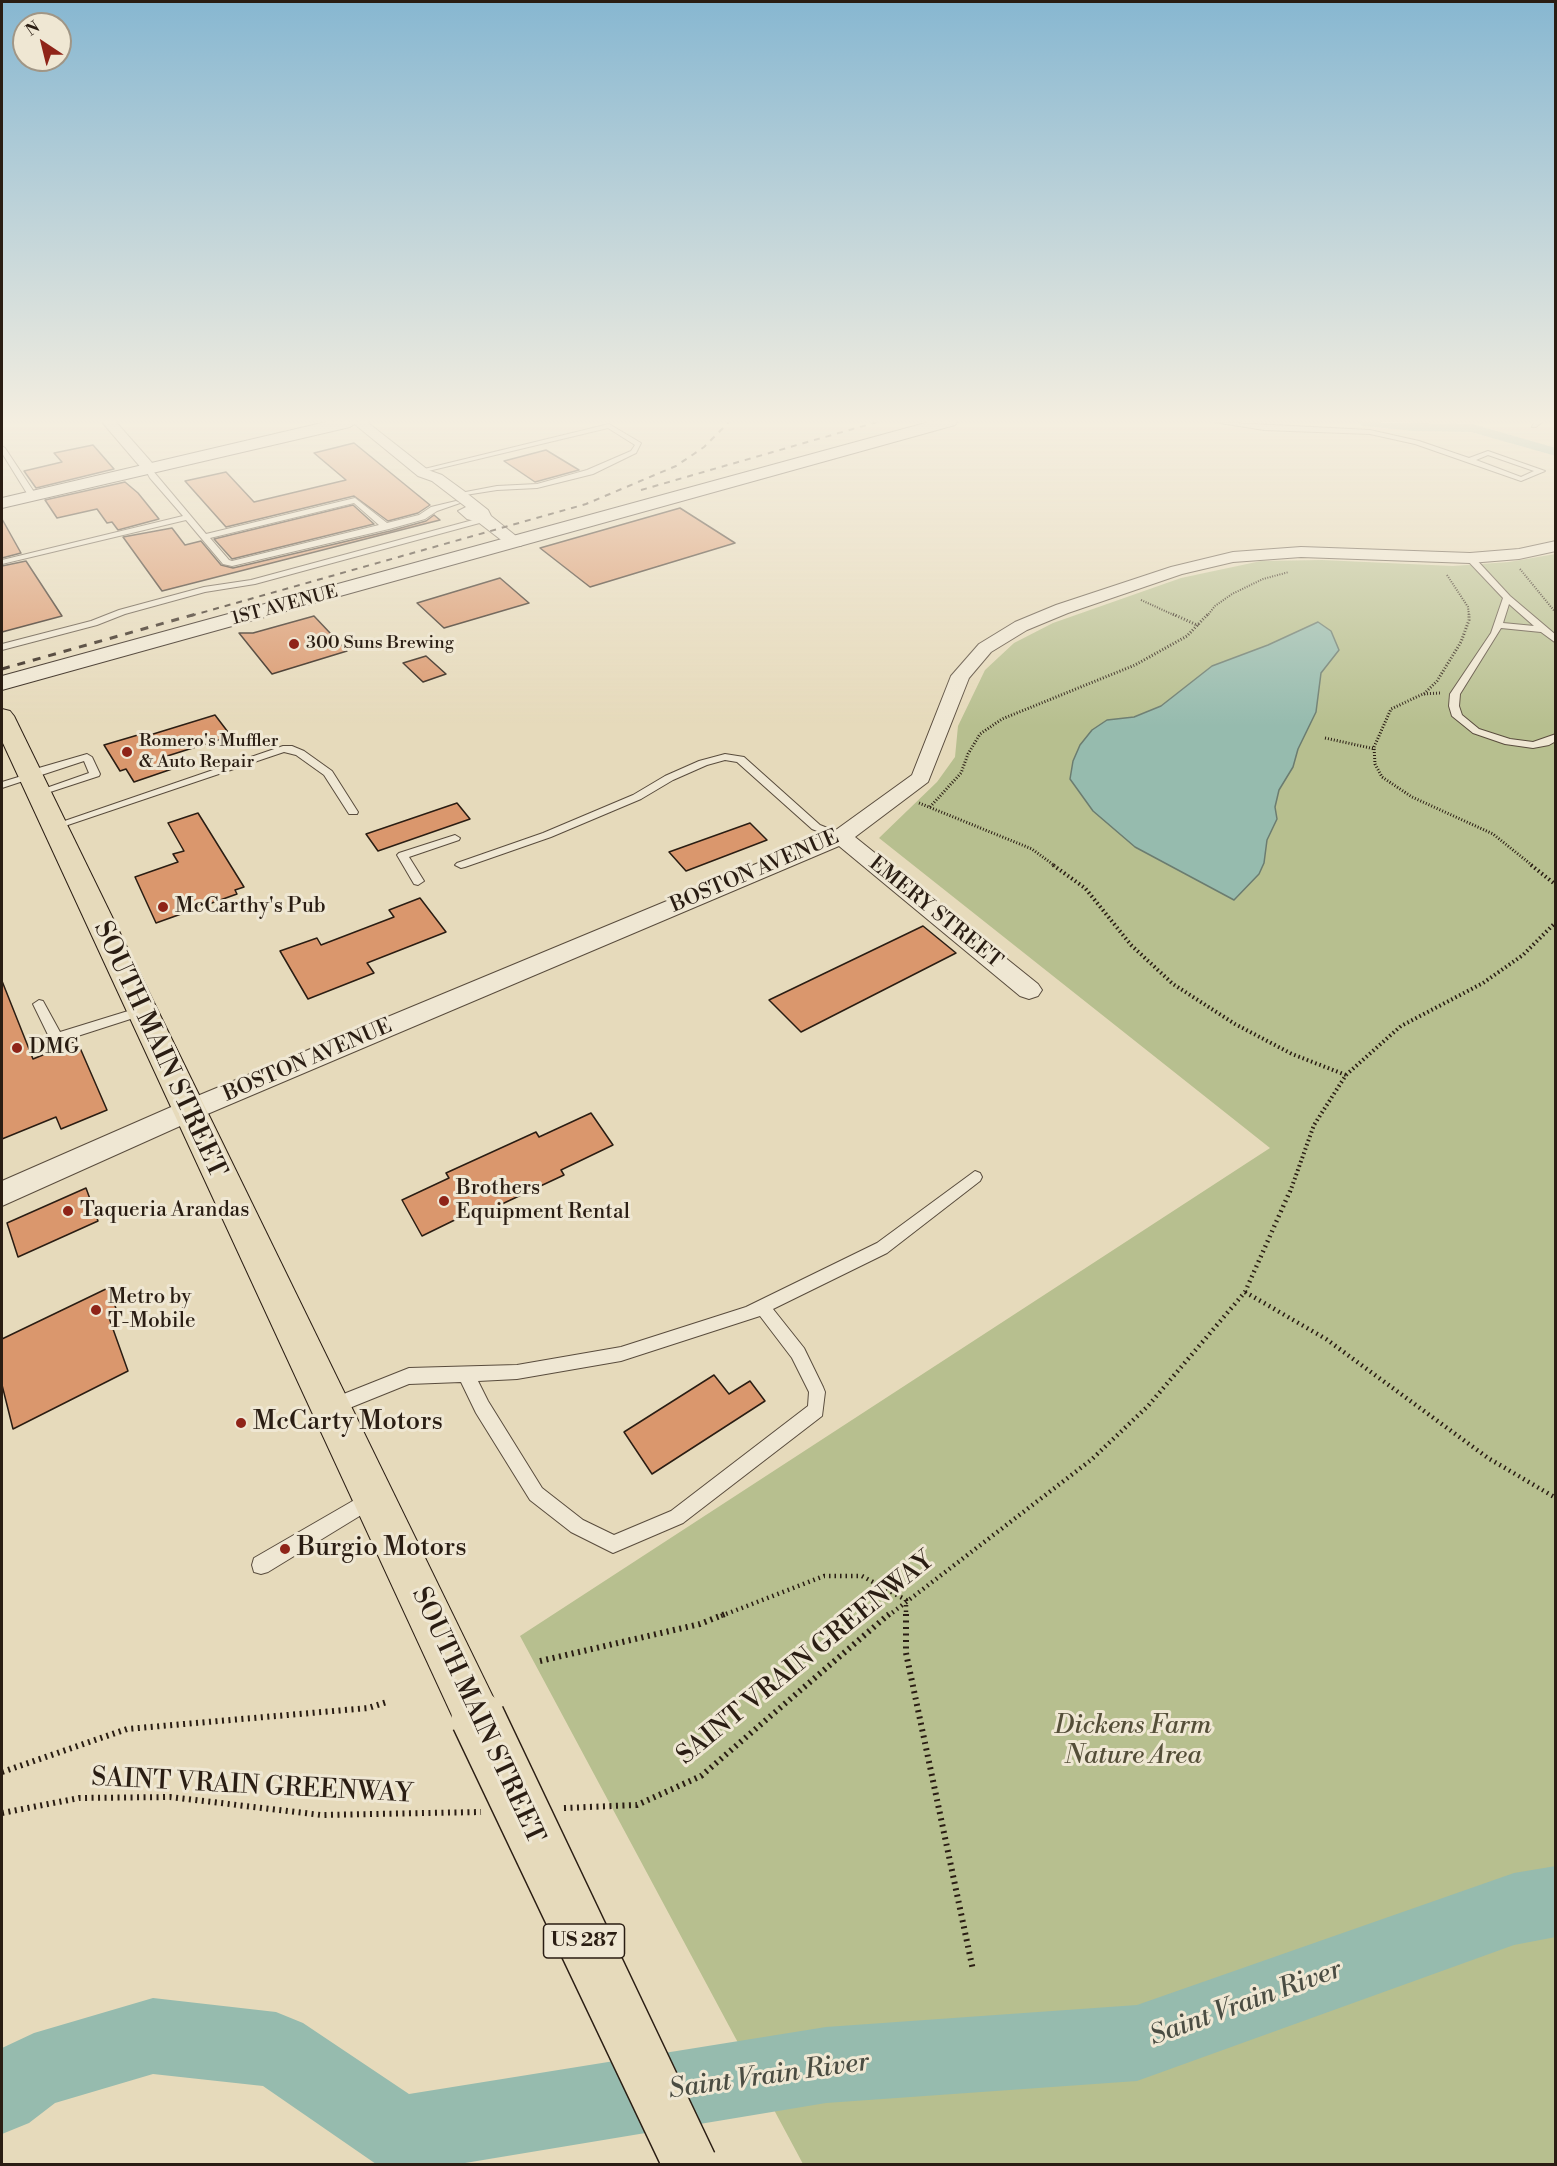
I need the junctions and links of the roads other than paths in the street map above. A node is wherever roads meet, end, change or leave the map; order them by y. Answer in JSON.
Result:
{"nodes":[{"id":1,"x":164,"y":523,"type":"edge"},
{"id":2,"x":194,"y":523,"type":"edge"},
{"id":3,"x":261,"y":523,"type":"edge"},
{"id":4,"x":383,"y":523,"type":"edge"},
{"id":5,"x":398,"y":523,"type":"edge"},
{"id":6,"x":466,"y":523,"type":"edge"},
{"id":7,"x":490,"y":523,"type":"edge"},
{"id":8,"x":586,"y":523,"type":"edge"},
{"id":9,"x":386,"y":526,"type":"junction"},
{"id":10,"x":205,"y":537,"type":"junction"},
{"id":11,"x":514,"y":543,"type":"junction"},
{"id":12,"x":1556,"y":546,"type":"edge"},
{"id":13,"x":2,"y":562,"type":"edge"},
{"id":14,"x":1475,"y":564,"type":"junction"},
{"id":15,"x":1507,"y":598,"type":"junction"},
{"id":16,"x":1498,"y":625,"type":"junction"},
{"id":17,"x":1541,"y":629,"type":"junction"},
{"id":18,"x":1556,"y":640,"type":"edge"},
{"id":19,"x":2,"y":647,"type":"edge"},
{"id":20,"x":2,"y":683,"type":"edge"},
{"id":21,"x":2,"y":716,"type":"edge"},
{"id":22,"x":1556,"y":737,"type":"edge"},
{"id":23,"x":24,"y":782,"type":"edge"},
{"id":24,"x":353,"y":812,"type":"dead end"},
{"id":25,"x":52,"y":826,"type":"junction"},
{"id":26,"x":841,"y":837,"type":"junction"},
{"id":27,"x":455,"y":838,"type":"dead end"},
{"id":28,"x":461,"y":865,"type":"dead end"},
{"id":29,"x":418,"y":881,"type":"dead end"},
{"id":30,"x":1029,"y":990,"type":"dead end"},
{"id":31,"x":39,"y":1004,"type":"dead end"},
{"id":32,"x":141,"y":1011,"type":"junction"},
{"id":33,"x":188,"y":1111,"type":"junction"},
{"id":34,"x":975,"y":1177,"type":"dead end"},
{"id":35,"x":2,"y":1194,"type":"edge"},
{"id":36,"x":762,"y":1307,"type":"junction"},
{"id":37,"x":465,"y":1375,"type":"junction"},
{"id":38,"x":330,"y":1408,"type":"junction"},
{"id":39,"x":374,"y":1498,"type":"junction"},
{"id":40,"x":261,"y":1565,"type":"dead end"},
{"id":41,"x":690,"y":2164,"type":"edge"}],
"edges":[{"from":1,"to":13,"type":"lane"},
{"from":2,"to":10,"type":"lane"},
{"from":3,"to":10,"type":"lane"},
{"from":4,"to":9,"type":"lane"},
{"from":5,"to":9,"type":"lane"},
{"from":6,"to":19,"type":"lane"},
{"from":7,"to":11,"type":"street"},
{"from":8,"to":11,"type":"street","name":"1ST AVENUE"},
{"from":9,"to":10,"type":"lane"},
{"from":11,"to":20,"type":"street","name":"1ST AVENUE"},
{"from":12,"to":14,"type":"street","name":"BOSTON AVENUE"},
{"from":14,"to":15,"type":"lane"},
{"from":14,"to":26,"type":"street","name":"BOSTON AVENUE"},
{"from":15,"to":16,"type":"lane"},
{"from":15,"to":17,"type":"lane"},
{"from":16,"to":17,"type":"lane"},
{"from":16,"to":22,"type":"lane"},
{"from":17,"to":18,"type":"lane"},
{"from":21,"to":23,"type":"highway","name":"SOUTH MAIN STREET","number":"US 287"},
{"from":23,"to":23,"type":"lane"},
{"from":23,"to":25,"type":"highway","name":"SOUTH MAIN STREET","number":"US 287"},
{"from":24,"to":25,"type":"lane"},
{"from":25,"to":32,"type":"highway","name":"SOUTH MAIN STREET","number":"US 287"},
{"from":26,"to":28,"type":"lane"},
{"from":26,"to":30,"type":"street","name":"EMERY STREET"},
{"from":26,"to":33,"type":"street","name":"BOSTON AVENUE"},
{"from":27,"to":29,"type":"lane"},
{"from":31,"to":32,"type":"lane"},
{"from":32,"to":33,"type":"highway","name":"SOUTH MAIN STREET","number":"US 287"},
{"from":33,"to":35,"type":"street","name":"BOSTON AVENUE"},
{"from":33,"to":38,"type":"highway","name":"SOUTH MAIN STREET","number":"US 287"},
{"from":34,"to":36,"type":"lane"},
{"from":36,"to":37,"type":"lane"},
{"from":36,"to":37,"type":"lane"},
{"from":37,"to":38,"type":"lane"},
{"from":38,"to":39,"type":"highway","name":"SOUTH MAIN STREET","number":"US 287"},
{"from":39,"to":40,"type":"lane"},
{"from":39,"to":41,"type":"highway","name":"SOUTH MAIN STREET","number":"US 287","bridge":true}]}
